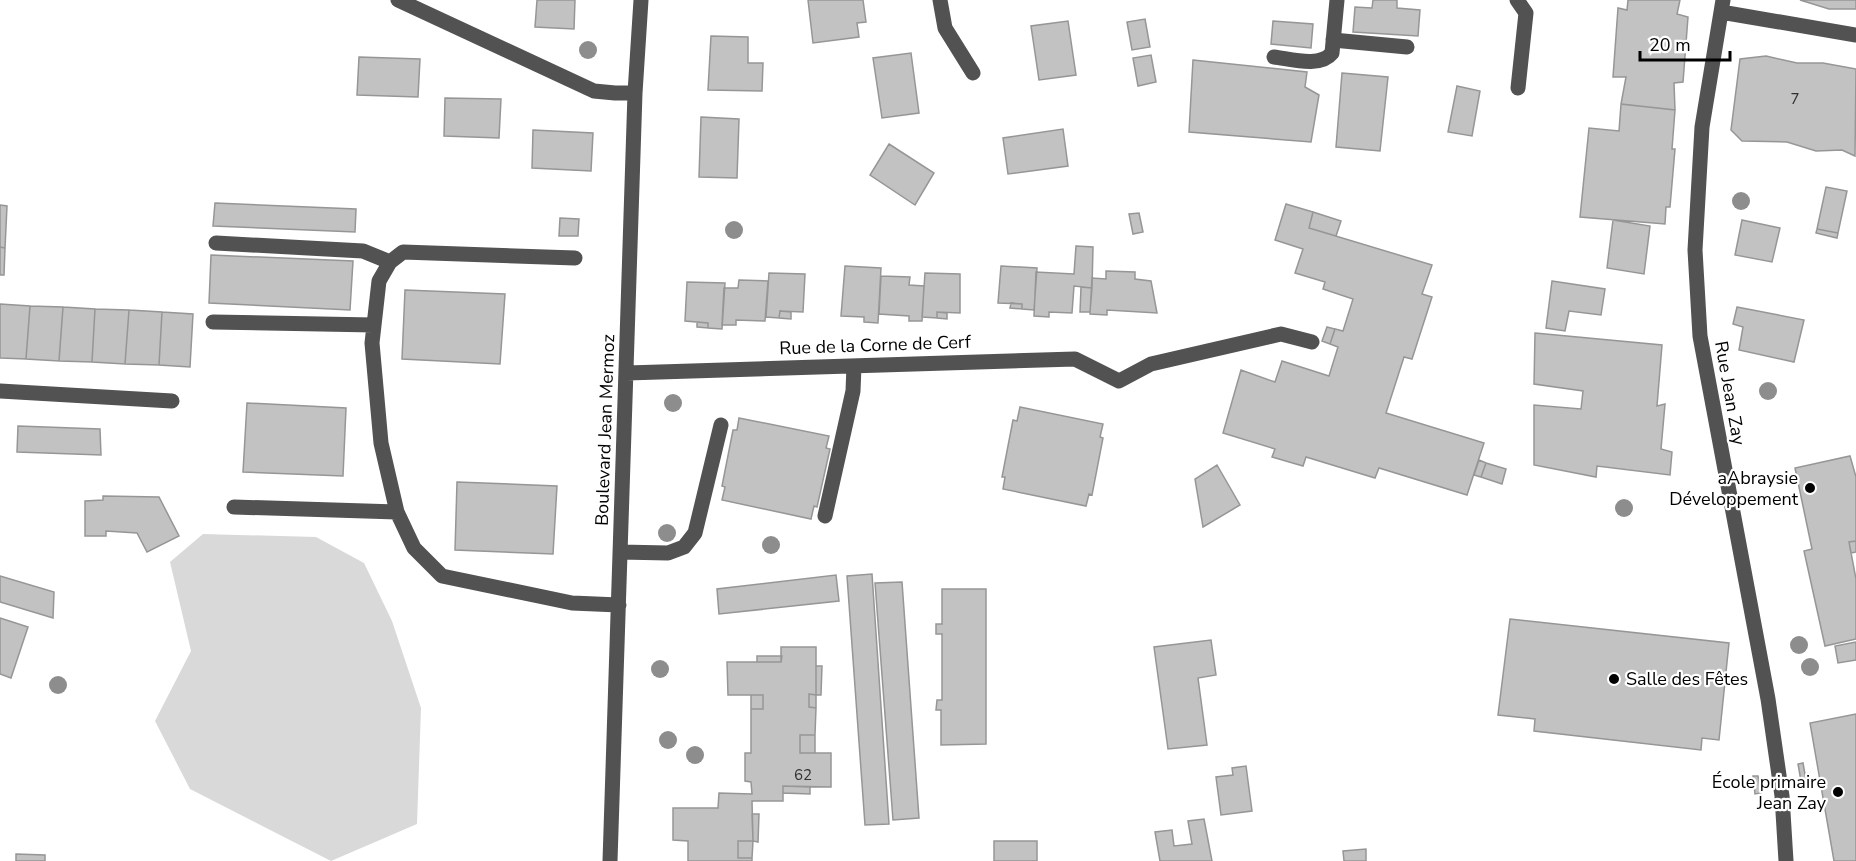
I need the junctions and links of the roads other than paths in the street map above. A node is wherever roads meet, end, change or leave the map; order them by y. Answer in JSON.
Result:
{"nodes":[{"id":1,"x":398,"y":0,"type":"edge"},
{"id":2,"x":641,"y":0,"type":"edge"},
{"id":3,"x":940,"y":0,"type":"edge"},
{"id":4,"x":1337,"y":0,"type":"edge"},
{"id":5,"x":1517,"y":0,"type":"edge"},
{"id":6,"x":1722,"y":6,"type":"edge"},
{"id":7,"x":1856,"y":35,"type":"edge"},
{"id":8,"x":1334,"y":40,"type":"junction"},
{"id":9,"x":1407,"y":47,"type":"dead end"},
{"id":10,"x":1274,"y":57,"type":"dead end"},
{"id":11,"x":972,"y":73,"type":"dead end"},
{"id":12,"x":1518,"y":88,"type":"dead end"},
{"id":13,"x":635,"y":93,"type":"junction"},
{"id":14,"x":216,"y":243,"type":"dead end"},
{"id":15,"x":574,"y":258,"type":"dead end"},
{"id":16,"x":390,"y":262,"type":"junction"},
{"id":17,"x":213,"y":322,"type":"dead end"},
{"id":18,"x":374,"y":325,"type":"junction"},
{"id":19,"x":1312,"y":342,"type":"dead end"},
{"id":20,"x":854,"y":366,"type":"junction"},
{"id":21,"x":627,"y":373,"type":"junction"},
{"id":22,"x":0,"y":392,"type":"edge"},
{"id":23,"x":172,"y":401,"type":"dead end"},
{"id":24,"x":721,"y":425,"type":"dead end"},
{"id":25,"x":234,"y":507,"type":"dead end"},
{"id":26,"x":397,"y":512,"type":"junction"},
{"id":27,"x":825,"y":516,"type":"dead end"},
{"id":28,"x":620,"y":552,"type":"junction"},
{"id":29,"x":619,"y":605,"type":"junction"},
{"id":30,"x":610,"y":861,"type":"edge"},
{"id":31,"x":1786,"y":861,"type":"edge"}],
"edges":[{"from":1,"to":13,"type":"street"},
{"from":2,"to":13,"type":"street","name":"Boulevard Jean Mermoz"},
{"from":3,"to":11,"type":"street"},
{"from":4,"to":8,"type":"street"},
{"from":5,"to":12,"type":"street"},
{"from":6,"to":7,"type":"street"},
{"from":6,"to":31,"type":"street","name":"Rue Jean Zay"},
{"from":8,"to":9,"type":"street"},
{"from":8,"to":10,"type":"street"},
{"from":13,"to":21,"type":"street","name":"Boulevard Jean Mermoz"},
{"from":14,"to":16,"type":"street"},
{"from":15,"to":16,"type":"street"},
{"from":16,"to":18,"type":"street"},
{"from":17,"to":18,"type":"street"},
{"from":18,"to":26,"type":"street"},
{"from":19,"to":20,"type":"street","name":"Rue de la Corne de Cerf"},
{"from":20,"to":21,"type":"street","name":"Rue de la Corne de Cerf"},
{"from":20,"to":27,"type":"street"},
{"from":21,"to":28,"type":"street","name":"Boulevard Jean Mermoz"},
{"from":22,"to":23,"type":"street"},
{"from":24,"to":28,"type":"street"},
{"from":25,"to":26,"type":"street"},
{"from":26,"to":29,"type":"street"},
{"from":28,"to":29,"type":"street","name":"Boulevard Jean Mermoz"},
{"from":29,"to":30,"type":"street","name":"Boulevard Jean Mermoz"}]}
